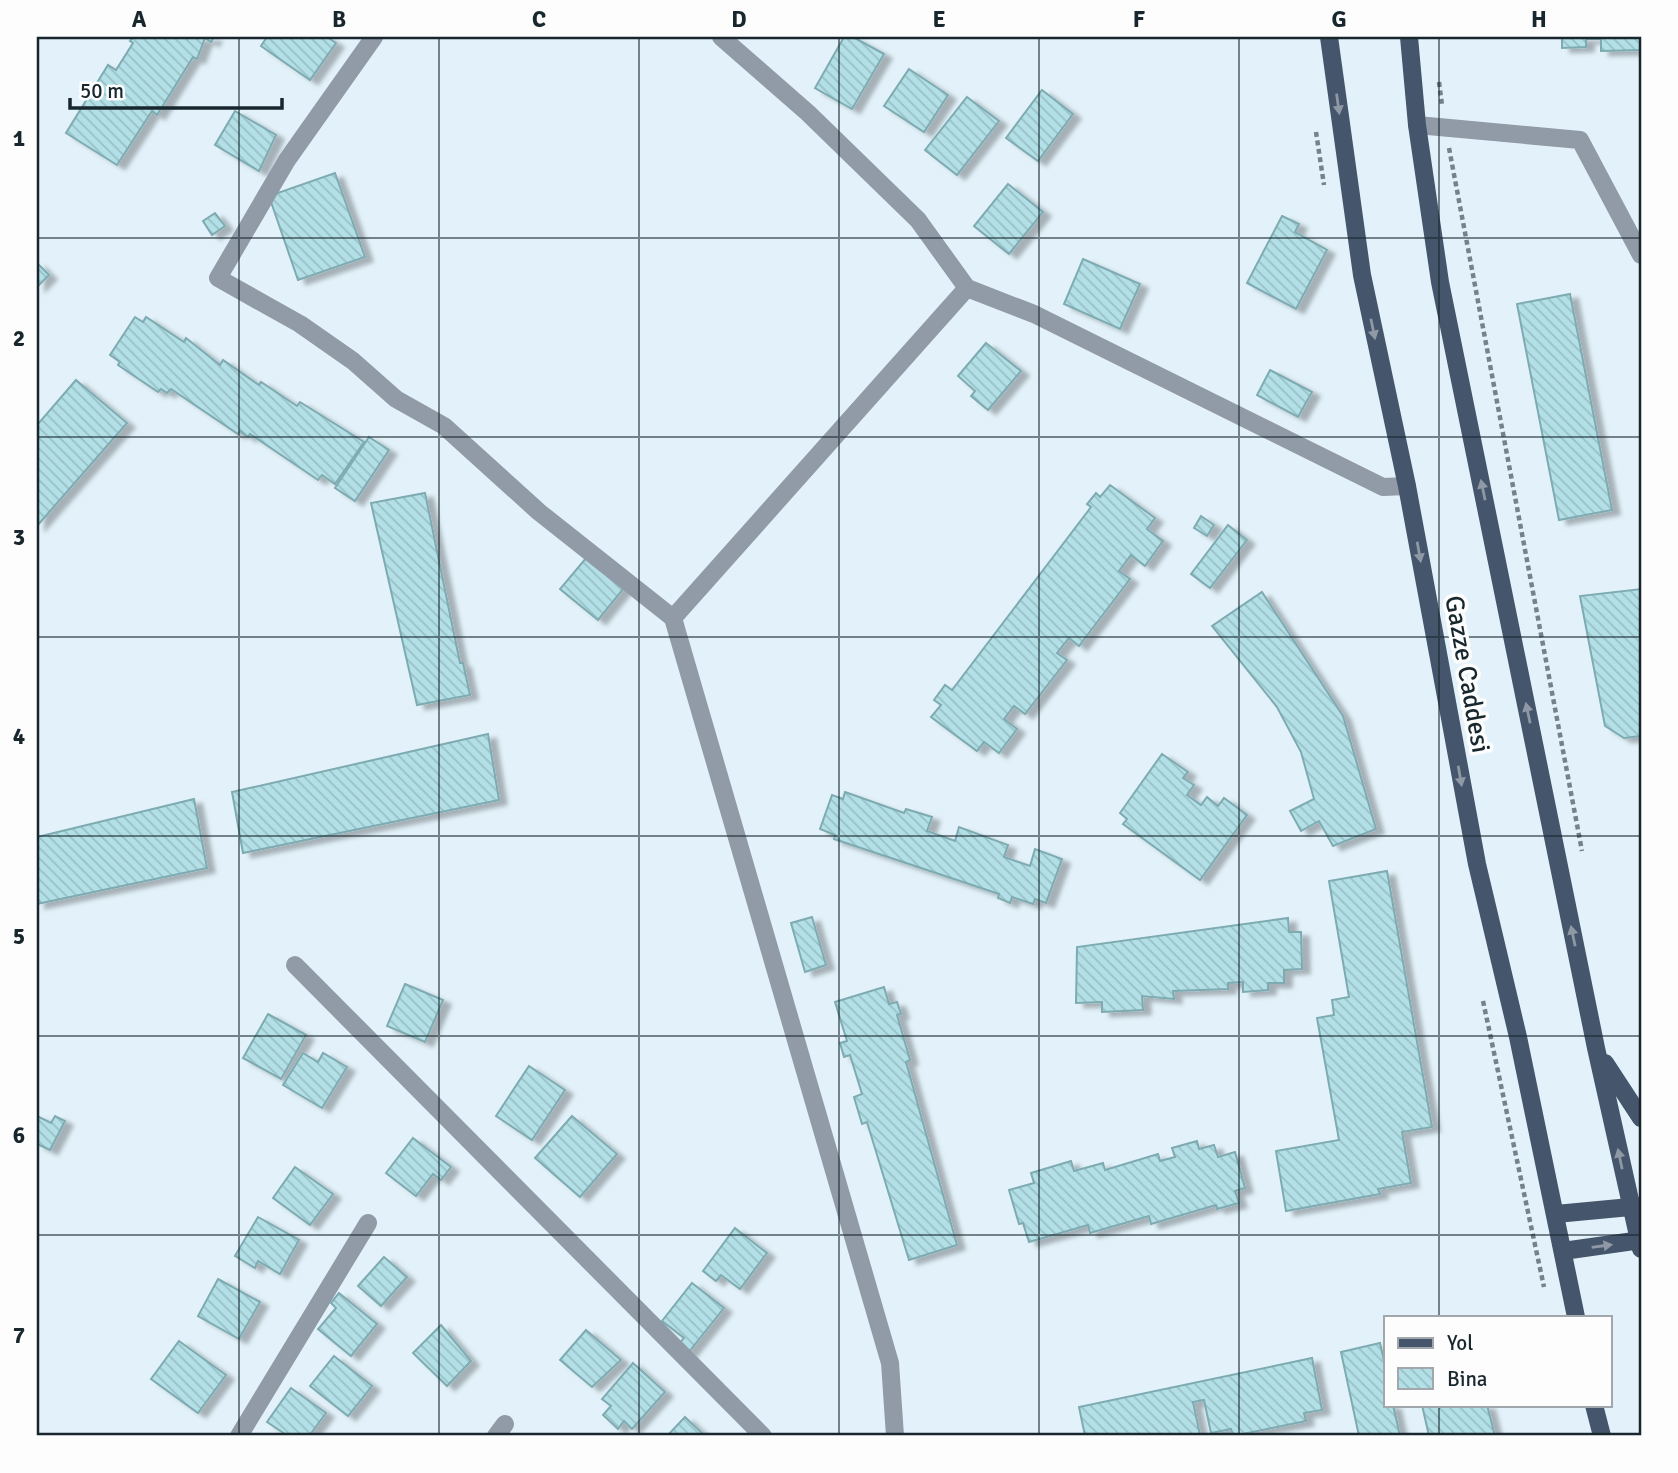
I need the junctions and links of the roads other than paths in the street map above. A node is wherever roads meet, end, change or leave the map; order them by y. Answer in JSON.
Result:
{"nodes":[{"id":1,"x":374,"y":37,"type":"edge"},
{"id":2,"x":721,"y":37,"type":"edge"},
{"id":3,"x":1329,"y":37,"type":"edge"},
{"id":4,"x":1409,"y":37,"type":"edge"},
{"id":5,"x":1417,"y":125,"type":"junction"},
{"id":6,"x":1641,"y":255,"type":"edge"},
{"id":7,"x":967,"y":288,"type":"junction"},
{"id":8,"x":1407,"y":486,"type":"junction"},
{"id":9,"x":673,"y":618,"type":"junction"},
{"id":10,"x":295,"y":965,"type":"dead end"},
{"id":11,"x":1596,"y":1048,"type":"junction"},
{"id":12,"x":1641,"y":1118,"type":"edge"},
{"id":13,"x":1636,"y":1207,"type":"edge"},
{"id":14,"x":1556,"y":1214,"type":"junction"},
{"id":15,"x":368,"y":1223,"type":"dead end"},
{"id":16,"x":1641,"y":1243,"type":"edge"},
{"id":17,"x":1563,"y":1251,"type":"junction"},
{"id":18,"x":1576,"y":1316,"type":"edge"},
{"id":19,"x":1594,"y":1406,"type":"edge"},
{"id":20,"x":239,"y":1436,"type":"edge"},
{"id":21,"x":763,"y":1436,"type":"edge"},
{"id":22,"x":895,"y":1436,"type":"edge"},
{"id":23,"x":1602,"y":1436,"type":"edge"}],
"edges":[{"from":1,"to":9,"type":"street"},
{"from":2,"to":7,"type":"street"},
{"from":3,"to":8,"type":"main road","name":"Gazze Caddesi","one_way":true},
{"from":4,"to":5,"type":"main road","name":"Gazze Caddesi"},
{"from":5,"to":6,"type":"street"},
{"from":11,"to":5,"type":"main road","name":"Gazze Caddesi","one_way":true},
{"from":7,"to":8,"type":"street"},
{"from":7,"to":9,"type":"street"},
{"from":8,"to":14,"type":"main road","name":"Gazze Caddesi","one_way":true},
{"from":9,"to":22,"type":"street"},
{"from":10,"to":21,"type":"street"},
{"from":11,"to":12,"type":"main road"},
{"from":13,"to":11,"type":"main road","name":"Gazze Caddesi","one_way":true},
{"from":13,"to":14,"type":"main road"},
{"from":13,"to":16,"type":"main road","name":"Gazze Caddesi"},
{"from":14,"to":17,"type":"main road","name":"Gazze Caddesi"},
{"from":15,"to":20,"type":"street"},
{"from":17,"to":16,"type":"main road","one_way":true},
{"from":17,"to":18,"type":"main road","name":"Gazze Caddesi"},
{"from":19,"to":23,"type":"main road"}]}
